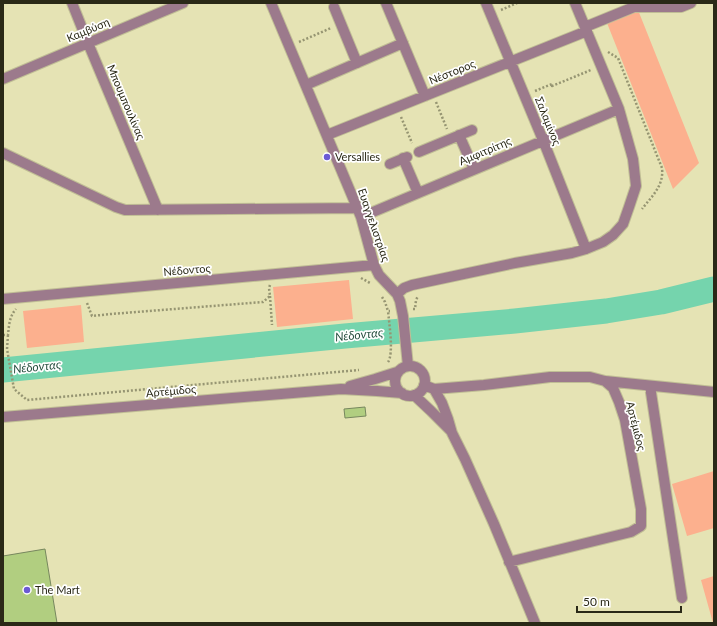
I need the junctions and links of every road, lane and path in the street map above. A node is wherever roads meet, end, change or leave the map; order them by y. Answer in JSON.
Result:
{"nodes":[{"id":1,"x":72,"y":3,"type":"edge"},
{"id":2,"x":183,"y":3,"type":"edge"},
{"id":3,"x":272,"y":3,"type":"edge"},
{"id":4,"x":386,"y":3,"type":"edge"},
{"id":5,"x":486,"y":3,"type":"edge"},
{"id":6,"x":517,"y":3,"type":"edge"},
{"id":7,"x":574,"y":3,"type":"edge"},
{"id":8,"x":691,"y":3,"type":"edge"},
{"id":9,"x":334,"y":7,"type":"dead end"},
{"id":10,"x":491,"y":14,"type":"junction"},
{"id":11,"x":341,"y":24,"type":"junction"},
{"id":12,"x":586,"y":29,"type":"junction"},
{"id":13,"x":88,"y":43,"type":"junction"},
{"id":14,"x":403,"y":43,"type":"junction"},
{"id":15,"x":289,"y":46,"type":"junction"},
{"id":16,"x":510,"y":61,"type":"junction"},
{"id":17,"x":357,"y":63,"type":"junction"},
{"id":18,"x":601,"y":66,"type":"junction"},
{"id":19,"x":3,"y":79,"type":"edge"},
{"id":20,"x":306,"y":85,"type":"junction"},
{"id":21,"x":428,"y":94,"type":"junction"},
{"id":22,"x":524,"y":95,"type":"junction"},
{"id":23,"x":396,"y":107,"type":"junction"},
{"id":24,"x":619,"y":109,"type":"junction"},
{"id":25,"x":472,"y":130,"type":"dead end"},
{"id":26,"x":327,"y":135,"type":"junction"},
{"id":27,"x":455,"y":137,"type":"junction"},
{"id":28,"x":543,"y":140,"type":"junction"},
{"id":29,"x":416,"y":149,"type":"joint"},
{"id":30,"x":3,"y":153,"type":"edge"},
{"id":31,"x":390,"y":164,"type":"dead end"},
{"id":32,"x":474,"y":169,"type":"junction"},
{"id":33,"x":418,"y":193,"type":"junction"},
{"id":34,"x":158,"y":210,"type":"junction"},
{"id":35,"x":359,"y":212,"type":"junction"},
{"id":36,"x":586,"y":249,"type":"junction"},
{"id":37,"x":374,"y":265,"type":"junction"},
{"id":38,"x":356,"y":276,"type":"dead end"},
{"id":39,"x":271,"y":283,"type":"dead end"},
{"id":40,"x":370,"y":283,"type":"dead end"},
{"id":41,"x":380,"y":292,"type":"dead end"},
{"id":42,"x":420,"y":293,"type":"dead end"},
{"id":43,"x":397,"y":294,"type":"junction"},
{"id":44,"x":270,"y":296,"type":"junction"},
{"id":45,"x":3,"y":299,"type":"edge"},
{"id":46,"x":85,"y":299,"type":"dead end"},
{"id":47,"x":270,"y":301,"type":"junction"},
{"id":48,"x":263,"y":302,"type":"junction"},
{"id":49,"x":17,"y":308,"type":"dead end"},
{"id":50,"x":388,"y":311,"type":"junction"},
{"id":51,"x":402,"y":313,"type":"junction"},
{"id":52,"x":272,"y":325,"type":"dead end"},
{"id":53,"x":3,"y":335,"type":"edge"},
{"id":54,"x":8,"y":335,"type":"junction"},
{"id":55,"x":386,"y":364,"type":"dead end"},
{"id":56,"x":408,"y":366,"type":"junction"},
{"id":57,"x":366,"y":369,"type":"dead end"},
{"id":58,"x":397,"y":372,"type":"junction"},
{"id":59,"x":605,"y":381,"type":"junction"},
{"id":60,"x":424,"y":385,"type":"junction"},
{"id":61,"x":650,"y":386,"type":"junction"},
{"id":62,"x":341,"y":389,"type":"junction"},
{"id":63,"x":434,"y":389,"type":"junction"},
{"id":64,"x":714,"y":392,"type":"edge"},
{"id":65,"x":402,"y":393,"type":"junction"},
{"id":66,"x":414,"y":395,"type":"junction"},
{"id":67,"x":3,"y":417,"type":"edge"},
{"id":68,"x":452,"y":433,"type":"junction"},
{"id":69,"x":509,"y":562,"type":"junction"},
{"id":70,"x":682,"y":598,"type":"dead end"},
{"id":71,"x":535,"y":623,"type":"edge"}],
"edges":[{"from":1,"to":13,"type":"street","name":"Μπουμπουλίνας"},
{"from":2,"to":13,"type":"street","name":"Καμβύση"},
{"from":3,"to":15,"type":"street","name":"Ευαγγελιστρίας"},
{"from":4,"to":14,"type":"street"},
{"from":5,"to":10,"type":"street","name":"Σαλαμίνος"},
{"from":6,"to":10,"type":"path"},
{"from":7,"to":12,"type":"street"},
{"from":8,"to":12,"type":"street","name":"Νέστορος"},
{"from":9,"to":11,"type":"street"},
{"from":10,"to":16,"type":"street","name":"Σαλαμίνος"},
{"from":11,"to":15,"type":"path"},
{"from":11,"to":17,"type":"street"},
{"from":12,"to":16,"type":"street","name":"Νέστορος"},
{"from":12,"to":18,"type":"street"},
{"from":13,"to":19,"type":"street","name":"Καμβύση"},
{"from":13,"to":34,"type":"street","name":"Μπουμπουλίνας"},
{"from":14,"to":17,"type":"street"},
{"from":14,"to":21,"type":"street"},
{"from":15,"to":20,"type":"street","name":"Ευαγγελιστρίας"},
{"from":16,"to":21,"type":"street","name":"Νέστορος"},
{"from":16,"to":22,"type":"street","name":"Σαλαμίνος"},
{"from":17,"to":20,"type":"street"},
{"from":18,"to":22,"type":"path"},
{"from":18,"to":24,"type":"street"},
{"from":20,"to":26,"type":"street","name":"Ευαγγελιστρίας"},
{"from":21,"to":23,"type":"street","name":"Νέστορος"},
{"from":21,"to":27,"type":"path"},
{"from":22,"to":28,"type":"street","name":"Σαλαμίνος"},
{"from":23,"to":26,"type":"street","name":"Νέστορος"},
{"from":23,"to":29,"type":"path"},
{"from":24,"to":28,"type":"street","name":"Αμφιτρίτης"},
{"from":24,"to":36,"type":"street"},
{"from":25,"to":27,"type":"street"},
{"from":26,"to":35,"type":"street","name":"Ευαγγελιστρίας"},
{"from":27,"to":29,"type":"street"},
{"from":27,"to":32,"type":"street"},
{"from":28,"to":32,"type":"street","name":"Αμφιτρίτης"},
{"from":28,"to":36,"type":"street","name":"Σαλαμίνος"},
{"from":30,"to":34,"type":"street"},
{"from":31,"to":33,"type":"street"},
{"from":32,"to":33,"type":"street","name":"Αμφιτρίτης"},
{"from":33,"to":35,"type":"street","name":"Αμφιτρίτης"},
{"from":34,"to":35,"type":"street"},
{"from":35,"to":37,"type":"street","name":"Ευαγγελιστρίας"},
{"from":36,"to":43,"type":"street"},
{"from":37,"to":43,"type":"street","name":"Ευαγγελιστρίας"},
{"from":37,"to":45,"type":"street","name":"Νέδοντος"},
{"from":38,"to":40,"type":"path"},
{"from":39,"to":44,"type":"path"},
{"from":41,"to":50,"type":"path"},
{"from":42,"to":51,"type":"path"},
{"from":43,"to":51,"type":"street","name":"Ευαγγελιστρίας"},
{"from":44,"to":47,"type":"path"},
{"from":44,"to":48,"type":"path"},
{"from":46,"to":48,"type":"path"},
{"from":47,"to":48,"type":"path"},
{"from":47,"to":52,"type":"path"},
{"from":49,"to":54,"type":"path"},
{"from":50,"to":51,"type":"path"},
{"from":50,"to":55,"type":"path"},
{"from":51,"to":56,"type":"street","name":"Ευαγγελιστρίας"},
{"from":53,"to":54,"type":"path"},
{"from":54,"to":57,"type":"path"},
{"from":56,"to":58,"type":"street","name":"Αρτέμιδος"},
{"from":56,"to":60,"type":"street"},
{"from":58,"to":62,"type":"street","name":"Αρτέμιδος"},
{"from":58,"to":65,"type":"street"},
{"from":59,"to":61,"type":"street"},
{"from":59,"to":63,"type":"street"},
{"from":59,"to":69,"type":"street","name":"Αρτέμιδος"},
{"from":60,"to":63,"type":"street"},
{"from":60,"to":66,"type":"street"},
{"from":61,"to":64,"type":"street"},
{"from":61,"to":70,"type":"street"},
{"from":62,"to":65,"type":"street","name":"Αρτέμιδος"},
{"from":62,"to":67,"type":"street","name":"Αρτέμιδος"},
{"from":63,"to":68,"type":"street"},
{"from":65,"to":66,"type":"street","name":"Αρτέμιδος"},
{"from":66,"to":68,"type":"street"},
{"from":68,"to":69,"type":"street"},
{"from":69,"to":71,"type":"street"}]}
